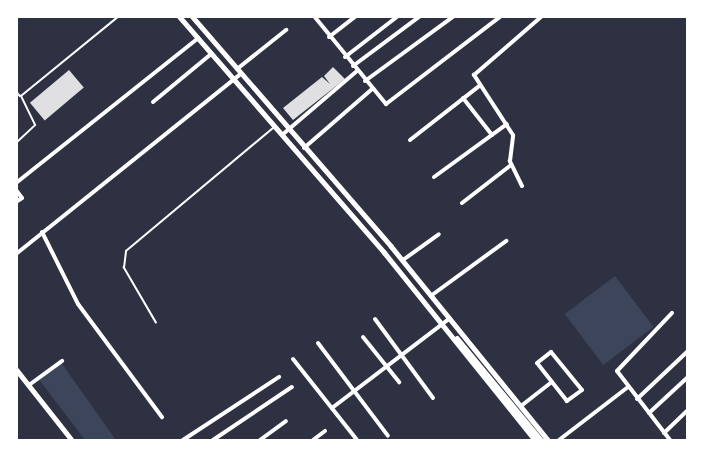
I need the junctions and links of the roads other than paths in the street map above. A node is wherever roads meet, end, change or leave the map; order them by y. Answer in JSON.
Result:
{"nodes":[{"id":1,"x":119,"y":16,"type":"edge"},
{"id":2,"x":179,"y":16,"type":"edge"},
{"id":3,"x":192,"y":16,"type":"edge"},
{"id":4,"x":323,"y":16,"type":"edge"},
{"id":5,"x":356,"y":16,"type":"edge"},
{"id":6,"x":398,"y":16,"type":"edge"},
{"id":7,"x":420,"y":16,"type":"edge"},
{"id":8,"x":454,"y":16,"type":"edge"},
{"id":9,"x":501,"y":16,"type":"edge"},
{"id":10,"x":542,"y":16,"type":"edge"},
{"id":11,"x":315,"y":19,"type":"edge"},
{"id":12,"x":286,"y":30,"type":"dead end"},
{"id":13,"x":329,"y":37,"type":"junction"},
{"id":14,"x":198,"y":38,"type":"junction"},
{"id":15,"x":211,"y":54,"type":"junction"},
{"id":16,"x":345,"y":57,"type":"junction"},
{"id":17,"x":353,"y":66,"type":"junction"},
{"id":18,"x":237,"y":69,"type":"junction"},
{"id":19,"x":357,"y":71,"type":"junction"},
{"id":20,"x":241,"y":74,"type":"junction"},
{"id":21,"x":233,"y":80,"type":"junction"},
{"id":22,"x":365,"y":81,"type":"junction"},
{"id":23,"x":478,"y":86,"type":"junction"},
{"id":24,"x":371,"y":90,"type":"junction"},
{"id":25,"x":16,"y":91,"type":"edge"},
{"id":26,"x":21,"y":96,"type":"junction"},
{"id":27,"x":463,"y":98,"type":"junction"},
{"id":28,"x":153,"y":102,"type":"dead end"},
{"id":29,"x":507,"y":124,"type":"junction"},
{"id":30,"x":273,"y":128,"type":"junction"},
{"id":31,"x":288,"y":130,"type":"junction"},
{"id":32,"x":492,"y":135,"type":"junction"},
{"id":33,"x":281,"y":136,"type":"junction"},
{"id":34,"x":411,"y":140,"type":"dead end"},
{"id":35,"x":16,"y":143,"type":"edge"},
{"id":36,"x":304,"y":148,"type":"junction"},
{"id":37,"x":511,"y":165,"type":"junction"},
{"id":38,"x":434,"y":177,"type":"dead end"},
{"id":39,"x":16,"y":183,"type":"edge"},
{"id":40,"x":522,"y":186,"type":"dead end"},
{"id":41,"x":16,"y":190,"type":"edge"},
{"id":42,"x":351,"y":200,"type":"junction"},
{"id":43,"x":16,"y":202,"type":"edge"},
{"id":44,"x":462,"y":203,"type":"dead end"},
{"id":45,"x":344,"y":207,"type":"junction"},
{"id":46,"x":42,"y":232,"type":"junction"},
{"id":47,"x":439,"y":234,"type":"dead end"},
{"id":48,"x":506,"y":241,"type":"dead end"},
{"id":49,"x":16,"y":254,"type":"edge"},
{"id":50,"x":403,"y":260,"type":"junction"},
{"id":51,"x":432,"y":296,"type":"junction"},
{"id":52,"x":672,"y":313,"type":"dead end"},
{"id":53,"x":375,"y":318,"type":"dead end"},
{"id":54,"x":450,"y":318,"type":"junction"},
{"id":55,"x":156,"y":323,"type":"dead end"},
{"id":56,"x":442,"y":324,"type":"junction"},
{"id":57,"x":447,"y":330,"type":"junction"},
{"id":58,"x":363,"y":337,"type":"dead end"},
{"id":59,"x":318,"y":343,"type":"dead end"},
{"id":60,"x":687,"y":351,"type":"edge"},
{"id":61,"x":400,"y":354,"type":"junction"},
{"id":62,"x":293,"y":359,"type":"dead end"},
{"id":63,"x":62,"y":361,"type":"dead end"},
{"id":64,"x":386,"y":366,"type":"junction"},
{"id":65,"x":16,"y":369,"type":"edge"},
{"id":66,"x":279,"y":377,"type":"dead end"},
{"id":67,"x":687,"y":377,"type":"edge"},
{"id":68,"x":399,"y":382,"type":"dead end"},
{"id":69,"x":552,"y":382,"type":"junction"},
{"id":70,"x":29,"y":385,"type":"junction"},
{"id":71,"x":292,"y":387,"type":"dead end"},
{"id":72,"x":628,"y":387,"type":"junction"},
{"id":73,"x":355,"y":390,"type":"junction"},
{"id":74,"x":433,"y":398,"type":"dead end"},
{"id":75,"x":637,"y":399,"type":"junction"},
{"id":76,"x":521,"y":406,"type":"junction"},
{"id":77,"x":332,"y":408,"type":"junction"},
{"id":78,"x":687,"y":410,"type":"edge"},
{"id":79,"x":649,"y":413,"type":"junction"},
{"id":80,"x":162,"y":417,"type":"dead end"},
{"id":81,"x":286,"y":421,"type":"dead end"},
{"id":82,"x":325,"y":431,"type":"dead end"},
{"id":83,"x":664,"y":433,"type":"junction"},
{"id":84,"x":388,"y":436,"type":"dead end"},
{"id":85,"x":72,"y":441,"type":"edge"},
{"id":86,"x":183,"y":441,"type":"edge"},
{"id":87,"x":213,"y":441,"type":"edge"},
{"id":88,"x":260,"y":441,"type":"edge"},
{"id":89,"x":314,"y":441,"type":"edge"},
{"id":90,"x":357,"y":441,"type":"edge"},
{"id":91,"x":536,"y":441,"type":"edge"},
{"id":92,"x":541,"y":441,"type":"edge"},
{"id":93,"x":548,"y":441,"type":"edge"},
{"id":94,"x":559,"y":441,"type":"edge"},
{"id":95,"x":670,"y":441,"type":"edge"}],
"edges":[{"from":1,"to":26,"type":"lane"},
{"from":2,"to":14,"type":"street"},
{"from":3,"to":18,"type":"street"},
{"from":4,"to":11,"type":"street"},
{"from":5,"to":13,"type":"street"},
{"from":6,"to":16,"type":"street"},
{"from":7,"to":17,"type":"street"},
{"from":8,"to":22,"type":"street"},
{"from":9,"to":24,"type":"street"},
{"from":10,"to":23,"type":"street"},
{"from":11,"to":13,"type":"street"},
{"from":12,"to":18,"type":"street"},
{"from":13,"to":16,"type":"street"},
{"from":14,"to":15,"type":"street"},
{"from":14,"to":39,"type":"street"},
{"from":15,"to":21,"type":"street"},
{"from":15,"to":28,"type":"street"},
{"from":16,"to":17,"type":"street"},
{"from":17,"to":19,"type":"street"},
{"from":18,"to":20,"type":"street"},
{"from":19,"to":22,"type":"street"},
{"from":19,"to":31,"type":"street"},
{"from":20,"to":21,"type":"street"},
{"from":20,"to":31,"type":"street"},
{"from":21,"to":30,"type":"street"},
{"from":21,"to":46,"type":"street"},
{"from":22,"to":24,"type":"street"},
{"from":23,"to":27,"type":"street"},
{"from":23,"to":29,"type":"street"},
{"from":24,"to":36,"type":"street"},
{"from":25,"to":26,"type":"lane"},
{"from":26,"to":35,"type":"lane"},
{"from":27,"to":32,"type":"street"},
{"from":27,"to":34,"type":"street"},
{"from":29,"to":32,"type":"street"},
{"from":29,"to":37,"type":"street"},
{"from":30,"to":33,"type":"street"},
{"from":30,"to":55,"type":"lane"},
{"from":31,"to":33,"type":"street"},
{"from":31,"to":36,"type":"street"},
{"from":32,"to":38,"type":"street"},
{"from":33,"to":45,"type":"street"},
{"from":36,"to":42,"type":"street"},
{"from":37,"to":40,"type":"street"},
{"from":37,"to":44,"type":"street"},
{"from":41,"to":43,"type":"street"},
{"from":42,"to":45,"type":"street"},
{"from":42,"to":50,"type":"street"},
{"from":45,"to":56,"type":"street"},
{"from":46,"to":49,"type":"street"},
{"from":46,"to":80,"type":"street"},
{"from":47,"to":50,"type":"street"},
{"from":48,"to":51,"type":"street"},
{"from":50,"to":51,"type":"street"},
{"from":51,"to":54,"type":"street"},
{"from":52,"to":72,"type":"street"},
{"from":53,"to":61,"type":"street"},
{"from":54,"to":56,"type":"street"},
{"from":54,"to":76,"type":"street"},
{"from":56,"to":57,"type":"street"},
{"from":56,"to":61,"type":"street"},
{"from":57,"to":91,"type":"street"},
{"from":57,"to":92,"type":"street"},
{"from":58,"to":64,"type":"street"},
{"from":59,"to":73,"type":"street"},
{"from":60,"to":75,"type":"street"},
{"from":61,"to":64,"type":"street"},
{"from":61,"to":74,"type":"street"},
{"from":62,"to":77,"type":"street"},
{"from":63,"to":70,"type":"street"},
{"from":64,"to":68,"type":"street"},
{"from":64,"to":73,"type":"street"},
{"from":65,"to":70,"type":"street"},
{"from":66,"to":86,"type":"street"},
{"from":67,"to":79,"type":"street"},
{"from":69,"to":69,"type":"street"},
{"from":69,"to":76,"type":"street"},
{"from":70,"to":85,"type":"street"},
{"from":71,"to":87,"type":"street"},
{"from":72,"to":75,"type":"street"},
{"from":72,"to":94,"type":"street"},
{"from":73,"to":77,"type":"street"},
{"from":73,"to":84,"type":"street"},
{"from":75,"to":79,"type":"street"},
{"from":76,"to":93,"type":"street"},
{"from":77,"to":90,"type":"street"},
{"from":78,"to":83,"type":"street"},
{"from":79,"to":83,"type":"street"},
{"from":81,"to":88,"type":"street"},
{"from":82,"to":89,"type":"street"},
{"from":83,"to":95,"type":"street"}]}
